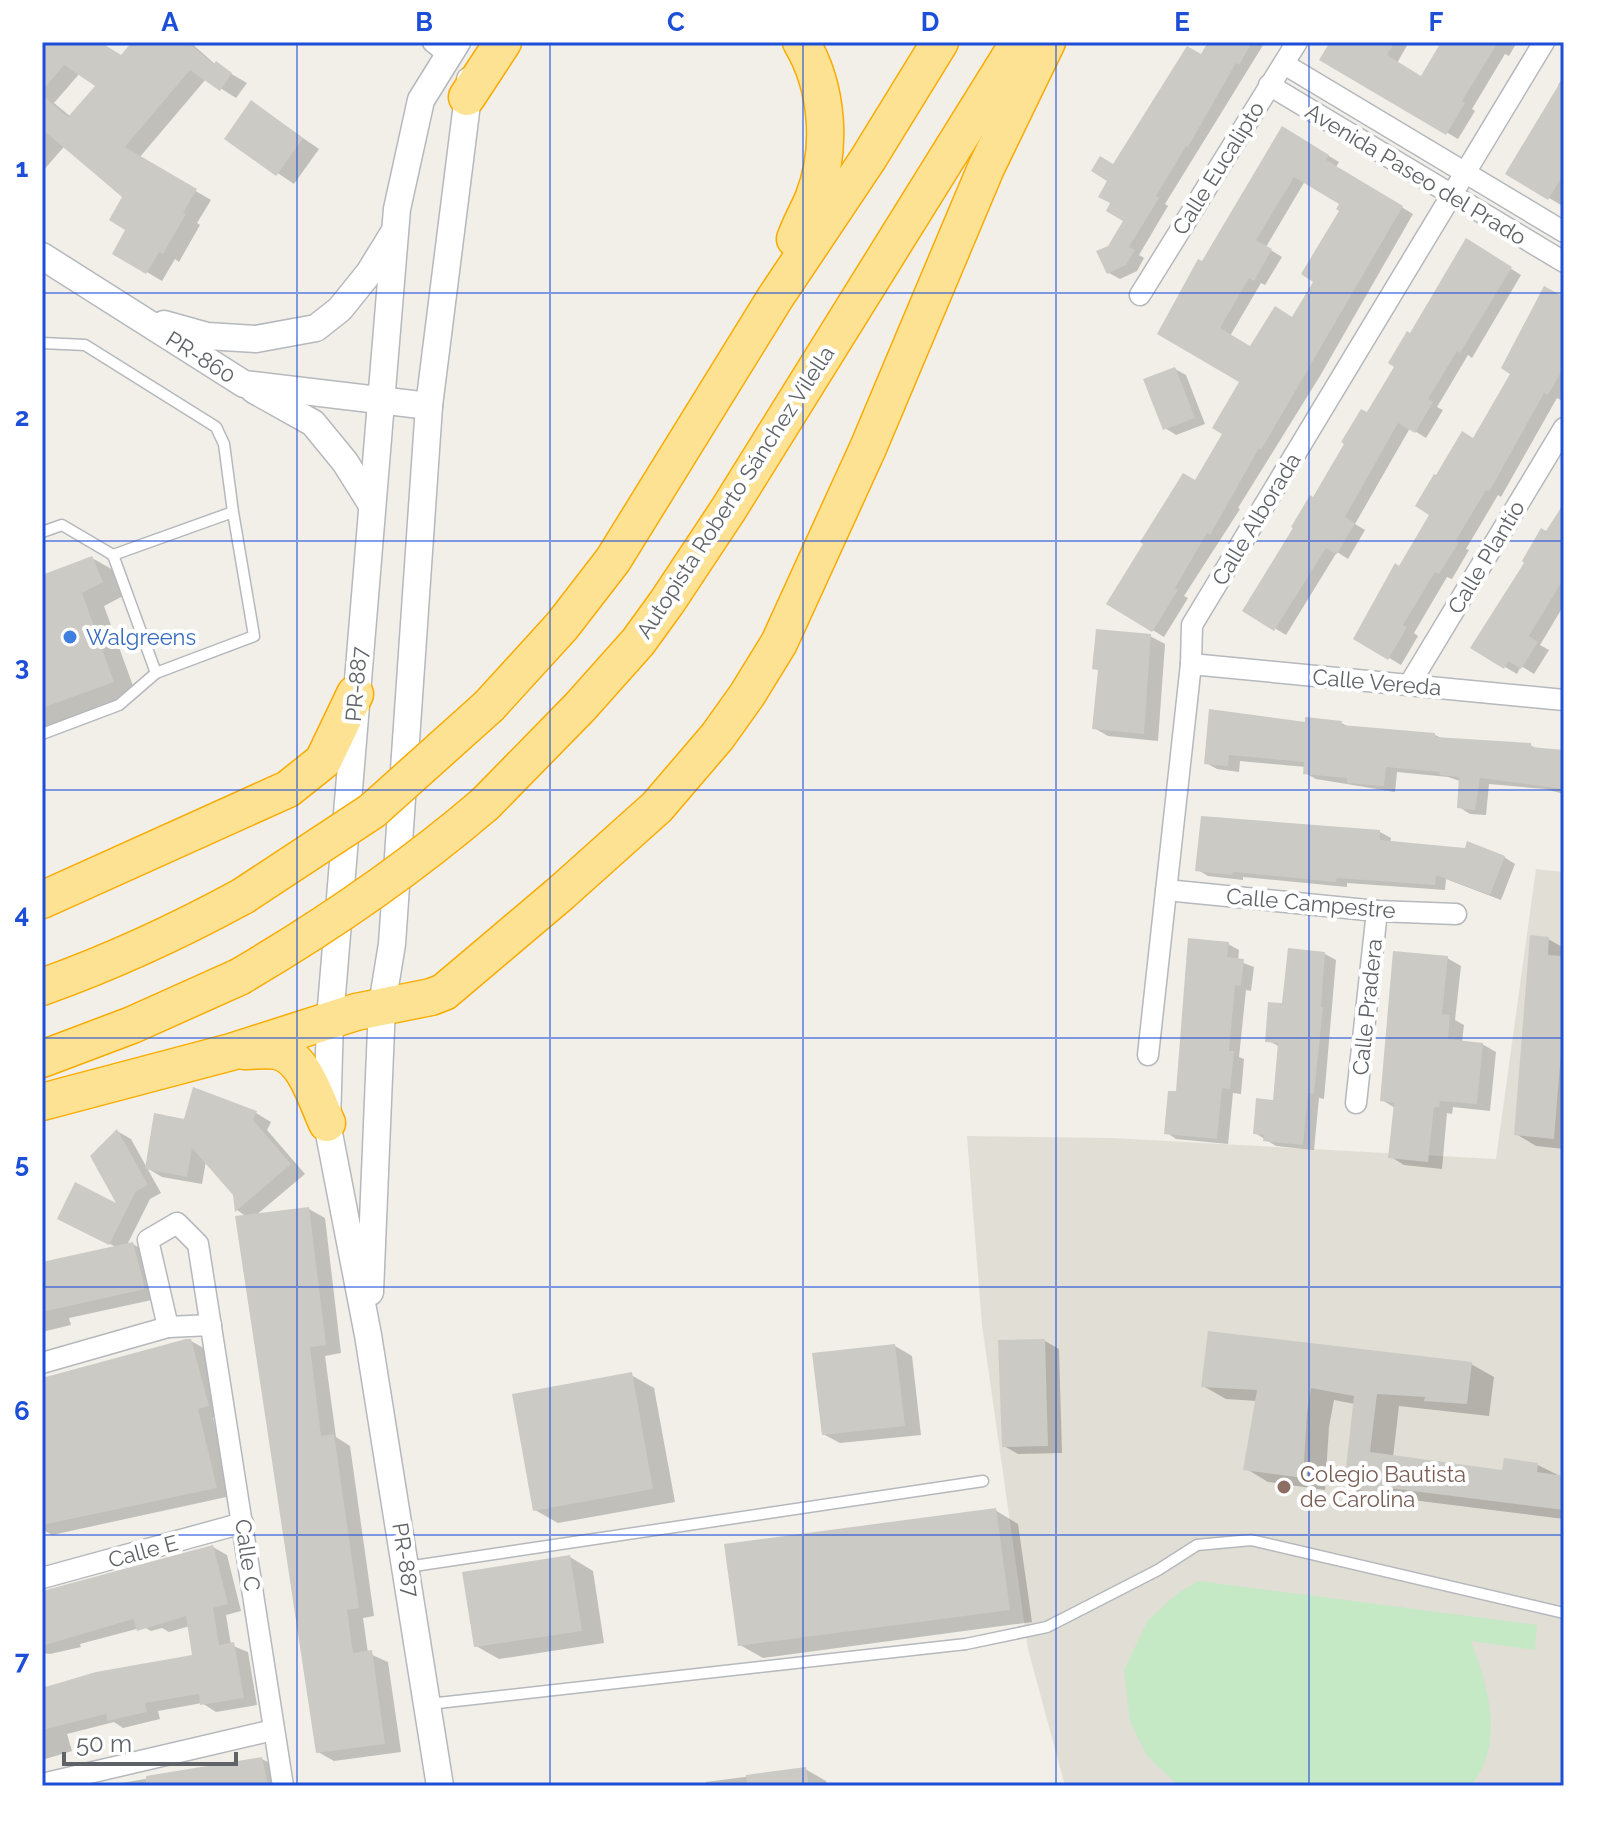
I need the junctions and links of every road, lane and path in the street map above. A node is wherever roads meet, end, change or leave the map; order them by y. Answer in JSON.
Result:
{"nodes":[{"id":1,"x":483,"y":42,"type":"edge"},
{"id":2,"x":503,"y":42,"type":"edge"},
{"id":3,"x":801,"y":42,"type":"edge"},
{"id":4,"x":940,"y":42,"type":"edge"},
{"id":5,"x":1019,"y":42,"type":"edge"},
{"id":6,"x":1047,"y":42,"type":"edge"},
{"id":7,"x":1297,"y":42,"type":"edge"},
{"id":8,"x":1544,"y":42,"type":"edge"},
{"id":9,"x":447,"y":46,"type":"edge"},
{"id":10,"x":1284,"y":64,"type":"junction"},
{"id":11,"x":1269,"y":85,"type":"junction"},
{"id":12,"x":467,"y":97,"type":"junction"},
{"id":13,"x":1465,"y":173,"type":"junction"},
{"id":14,"x":1452,"y":195,"type":"junction"},
{"id":15,"x":395,"y":231,"type":"junction"},
{"id":16,"x":1564,"y":232,"type":"edge"},
{"id":17,"x":42,"y":256,"type":"edge"},
{"id":18,"x":1564,"y":262,"type":"edge"},
{"id":19,"x":1140,"y":295,"type":"dead end"},
{"id":20,"x":775,"y":298,"type":"junction"},
{"id":21,"x":139,"y":318,"type":"junction"},
{"id":22,"x":42,"y":343,"type":"edge"},
{"id":23,"x":244,"y":384,"type":"junction"},
{"id":24,"x":381,"y":400,"type":"junction"},
{"id":25,"x":429,"y":406,"type":"junction"},
{"id":26,"x":1564,"y":428,"type":"edge"},
{"id":27,"x":372,"y":505,"type":"junction"},
{"id":28,"x":233,"y":512,"type":"junction"},
{"id":29,"x":42,"y":532,"type":"edge"},
{"id":30,"x":113,"y":555,"type":"junction"},
{"id":31,"x":1191,"y":664,"type":"junction"},
{"id":32,"x":156,"y":673,"type":"junction"},
{"id":33,"x":1409,"y":685,"type":"junction"},
{"id":34,"x":355,"y":694,"type":"junction"},
{"id":35,"x":1564,"y":700,"type":"edge"},
{"id":36,"x":42,"y":734,"type":"edge"},
{"id":37,"x":1166,"y":890,"type":"junction"},
{"id":38,"x":42,"y":900,"type":"edge"},
{"id":39,"x":1377,"y":911,"type":"junction"},
{"id":40,"x":1456,"y":914,"type":"dead end"},
{"id":41,"x":42,"y":987,"type":"edge"},
{"id":42,"x":382,"y":1005,"type":"junction"},
{"id":43,"x":330,"y":1019,"type":"junction"},
{"id":44,"x":231,"y":1052,"type":"junction"},
{"id":45,"x":1148,"y":1055,"type":"dead end"},
{"id":46,"x":42,"y":1059,"type":"edge"},
{"id":47,"x":42,"y":1102,"type":"edge"},
{"id":48,"x":1356,"y":1103,"type":"dead end"},
{"id":49,"x":327,"y":1123,"type":"junction"},
{"id":50,"x":211,"y":1325,"type":"junction"},
{"id":51,"x":168,"y":1327,"type":"junction"},
{"id":52,"x":368,"y":1335,"type":"junction"},
{"id":53,"x":42,"y":1363,"type":"edge"},
{"id":54,"x":983,"y":1481,"type":"dead end"},
{"id":55,"x":243,"y":1523,"type":"junction"},
{"id":56,"x":407,"y":1567,"type":"junction"},
{"id":57,"x":42,"y":1578,"type":"edge"},
{"id":58,"x":1564,"y":1613,"type":"edge"},
{"id":59,"x":427,"y":1704,"type":"junction"},
{"id":60,"x":273,"y":1730,"type":"junction"},
{"id":61,"x":42,"y":1784,"type":"edge"},
{"id":62,"x":283,"y":1786,"type":"edge"},
{"id":63,"x":440,"y":1786,"type":"edge"}],
"edges":[{"from":1,"to":12,"type":"street","name":"PR-887"},
{"from":2,"to":12,"type":"highway"},
{"from":3,"to":20,"type":"highway"},
{"from":4,"to":20,"type":"highway"},
{"from":5,"to":46,"type":"highway","name":"Autopista Roberto Sánchez Vilella","bridge":true},
{"from":6,"to":42,"type":"highway"},
{"from":7,"to":10,"type":"street","name":"Calle Eucalipto"},
{"from":8,"to":13,"type":"street","name":"Calle Alborada"},
{"from":9,"to":15,"type":"street","name":"PR-887"},
{"from":10,"to":11,"type":"street","name":"Calle Eucalipto"},
{"from":10,"to":13,"type":"street","name":"Avenida Paseo del Prado"},
{"from":11,"to":14,"type":"street","name":"Avenida Paseo del Prado"},
{"from":11,"to":19,"type":"street","name":"Calle Eucalipto"},
{"from":12,"to":25,"type":"street","name":"PR-887"},
{"from":13,"to":14,"type":"street","name":"Calle Alborada"},
{"from":13,"to":16,"type":"street","name":"Avenida Paseo del Prado"},
{"from":14,"to":18,"type":"street","name":"Avenida Paseo del Prado"},
{"from":14,"to":31,"type":"street","name":"Calle Alborada"},
{"from":15,"to":21,"type":"street"},
{"from":15,"to":24,"type":"street","name":"PR-887"},
{"from":17,"to":21,"type":"street","name":"PR-860","number":"PR-860"},
{"from":20,"to":41,"type":"highway","bridge":true},
{"from":21,"to":23,"type":"street","name":"PR-860","number":"PR-860"},
{"from":22,"to":28,"type":"lane"},
{"from":23,"to":24,"type":"street","name":"PR-860","number":"PR-860"},
{"from":23,"to":27,"type":"street"},
{"from":24,"to":25,"type":"street","name":"PR-860","number":"PR-860"},
{"from":24,"to":27,"type":"street","name":"PR-887"},
{"from":25,"to":42,"type":"street","name":"PR-887"},
{"from":26,"to":33,"type":"street","name":"Calle Plantío"},
{"from":27,"to":34,"type":"street","name":"PR-887"},
{"from":28,"to":30,"type":"lane"},
{"from":28,"to":32,"type":"lane"},
{"from":29,"to":30,"type":"lane"},
{"from":30,"to":32,"type":"lane"},
{"from":31,"to":33,"type":"street","name":"Calle Vereda"},
{"from":31,"to":37,"type":"street","name":"Calle Alborada"},
{"from":32,"to":36,"type":"lane"},
{"from":33,"to":35,"type":"street","name":"Calle Vereda"},
{"from":34,"to":38,"type":"highway"},
{"from":34,"to":43,"type":"street","name":"PR-887"},
{"from":37,"to":39,"type":"street","name":"Calle Campestre"},
{"from":37,"to":45,"type":"street","name":"Calle Alborada"},
{"from":39,"to":40,"type":"street","name":"Calle Campestre"},
{"from":39,"to":48,"type":"street","name":"Calle Pradera"},
{"from":42,"to":43,"type":"highway"},
{"from":42,"to":52,"type":"street","name":"PR-887"},
{"from":43,"to":44,"type":"highway"},
{"from":43,"to":49,"type":"street","name":"PR-887"},
{"from":44,"to":47,"type":"highway"},
{"from":44,"to":49,"type":"highway"},
{"from":49,"to":52,"type":"street","name":"PR-887"},
{"from":50,"to":51,"type":"street"},
{"from":50,"to":51,"type":"street","name":"Calle C"},
{"from":50,"to":55,"type":"street","name":"Calle C"},
{"from":51,"to":53,"type":"street"},
{"from":52,"to":56,"type":"street","name":"PR-887"},
{"from":54,"to":56,"type":"lane"},
{"from":55,"to":57,"type":"street","name":"Calle E"},
{"from":55,"to":60,"type":"street","name":"Calle C"},
{"from":56,"to":59,"type":"street","name":"PR-887"},
{"from":58,"to":59,"type":"lane"},
{"from":59,"to":63,"type":"street","name":"PR-887"},
{"from":60,"to":61,"type":"street"},
{"from":60,"to":62,"type":"street","name":"Calle C"}]}
